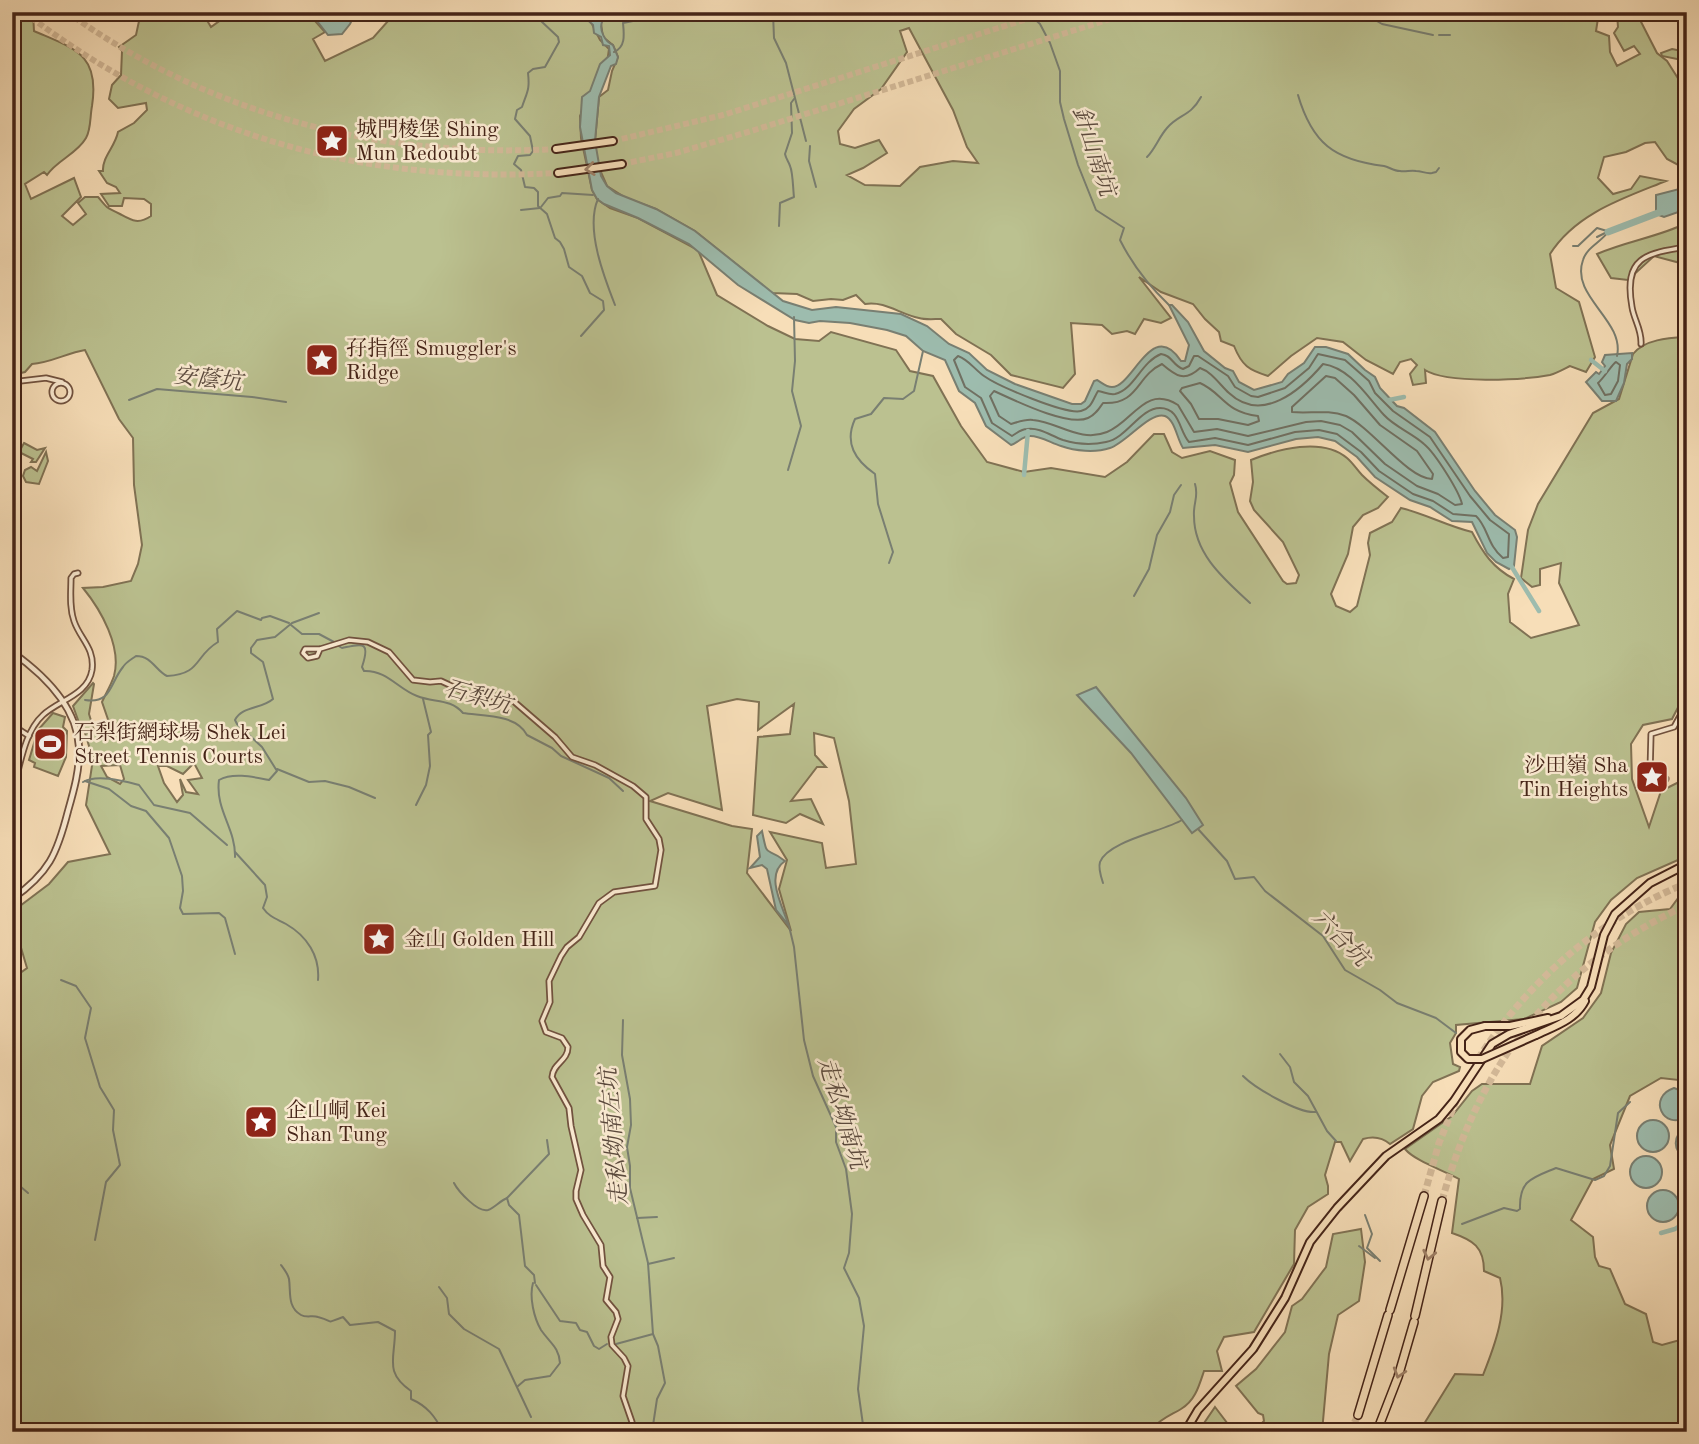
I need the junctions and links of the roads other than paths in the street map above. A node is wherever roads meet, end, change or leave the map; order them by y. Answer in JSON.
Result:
{"nodes":[{"id":1,"x":613,"y":141,"type":"tunnel mouth"},
{"id":2,"x":556,"y":149,"type":"tunnel mouth"},
{"id":3,"x":622,"y":164,"type":"tunnel mouth"},
{"id":4,"x":558,"y":173,"type":"tunnel mouth"},
{"id":5,"x":1687,"y":247,"type":"edge"},
{"id":6,"x":1641,"y":344,"type":"dead end"},
{"id":7,"x":41,"y":379,"type":"junction"},
{"id":8,"x":63,"y":383,"type":"junction"},
{"id":9,"x":12,"y":384,"type":"edge"},
{"id":10,"x":52,"y":391,"type":"junction"},
{"id":11,"x":12,"y":496,"type":"edge"},
{"id":12,"x":78,"y":573,"type":"dead end"},
{"id":13,"x":15,"y":582,"type":"edge"},
{"id":14,"x":12,"y":606,"type":"edge"},
{"id":15,"x":320,"y":649,"type":"junction"},
{"id":16,"x":12,"y":652,"type":"edge"},
{"id":17,"x":63,"y":701,"type":"junction"},
{"id":18,"x":1687,"y":703,"type":"edge"},
{"id":19,"x":12,"y":725,"type":"edge"},
{"id":20,"x":29,"y":736,"type":"junction"},
{"id":21,"x":1650,"y":773,"type":"dead end"},
{"id":22,"x":1656,"y":777,"type":"dead end"},
{"id":23,"x":1666,"y":779,"type":"dead end"},
{"id":24,"x":12,"y":794,"type":"edge"},
{"id":25,"x":1687,"y":864,"type":"edge"},
{"id":26,"x":12,"y":899,"type":"edge"},
{"id":27,"x":12,"y":947,"type":"edge"},
{"id":28,"x":12,"y":971,"type":"edge"},
{"id":29,"x":1587,"y":995,"type":"junction"},
{"id":30,"x":1561,"y":1016,"type":"junction"},
{"id":31,"x":1424,"y":1196,"type":"tunnel mouth"},
{"id":32,"x":1442,"y":1201,"type":"tunnel mouth"},
{"id":33,"x":1358,"y":1415,"type":"tunnel mouth"},
{"id":34,"x":1379,"y":1426,"type":"dead end"},
{"id":35,"x":631,"y":1432,"type":"edge"},
{"id":36,"x":1185,"y":1432,"type":"edge"}],
"edges":[{"from":1,"to":2,"type":"main road"},
{"from":3,"to":4,"type":"main road","one_way":true},
{"from":5,"to":6,"type":"street"},
{"from":7,"to":8,"type":"street"},
{"from":7,"to":9,"type":"street"},
{"from":7,"to":10,"type":"street"},
{"from":8,"to":10,"type":"street"},
{"from":8,"to":10,"type":"street"},
{"from":11,"to":13,"type":"street"},
{"from":12,"to":17,"type":"street"},
{"from":13,"to":14,"type":"street"},
{"from":15,"to":15,"type":"street"},
{"from":15,"to":35,"type":"street"},
{"from":16,"to":17,"type":"street"},
{"from":17,"to":20,"type":"street"},
{"from":17,"to":26,"type":"street"},
{"from":18,"to":21,"type":"street"},
{"from":19,"to":20,"type":"street"},
{"from":20,"to":24,"type":"street"},
{"from":22,"to":23,"type":"street"},
{"from":25,"to":29,"type":"main road"},
{"from":27,"to":28,"type":"street"},
{"from":29,"to":30,"type":"main road"},
{"from":29,"to":30,"type":"main road","bridge":true},
{"from":30,"to":36,"type":"main road"},
{"from":31,"to":33,"type":"highway"},
{"from":32,"to":34,"type":"highway","one_way":true}]}
